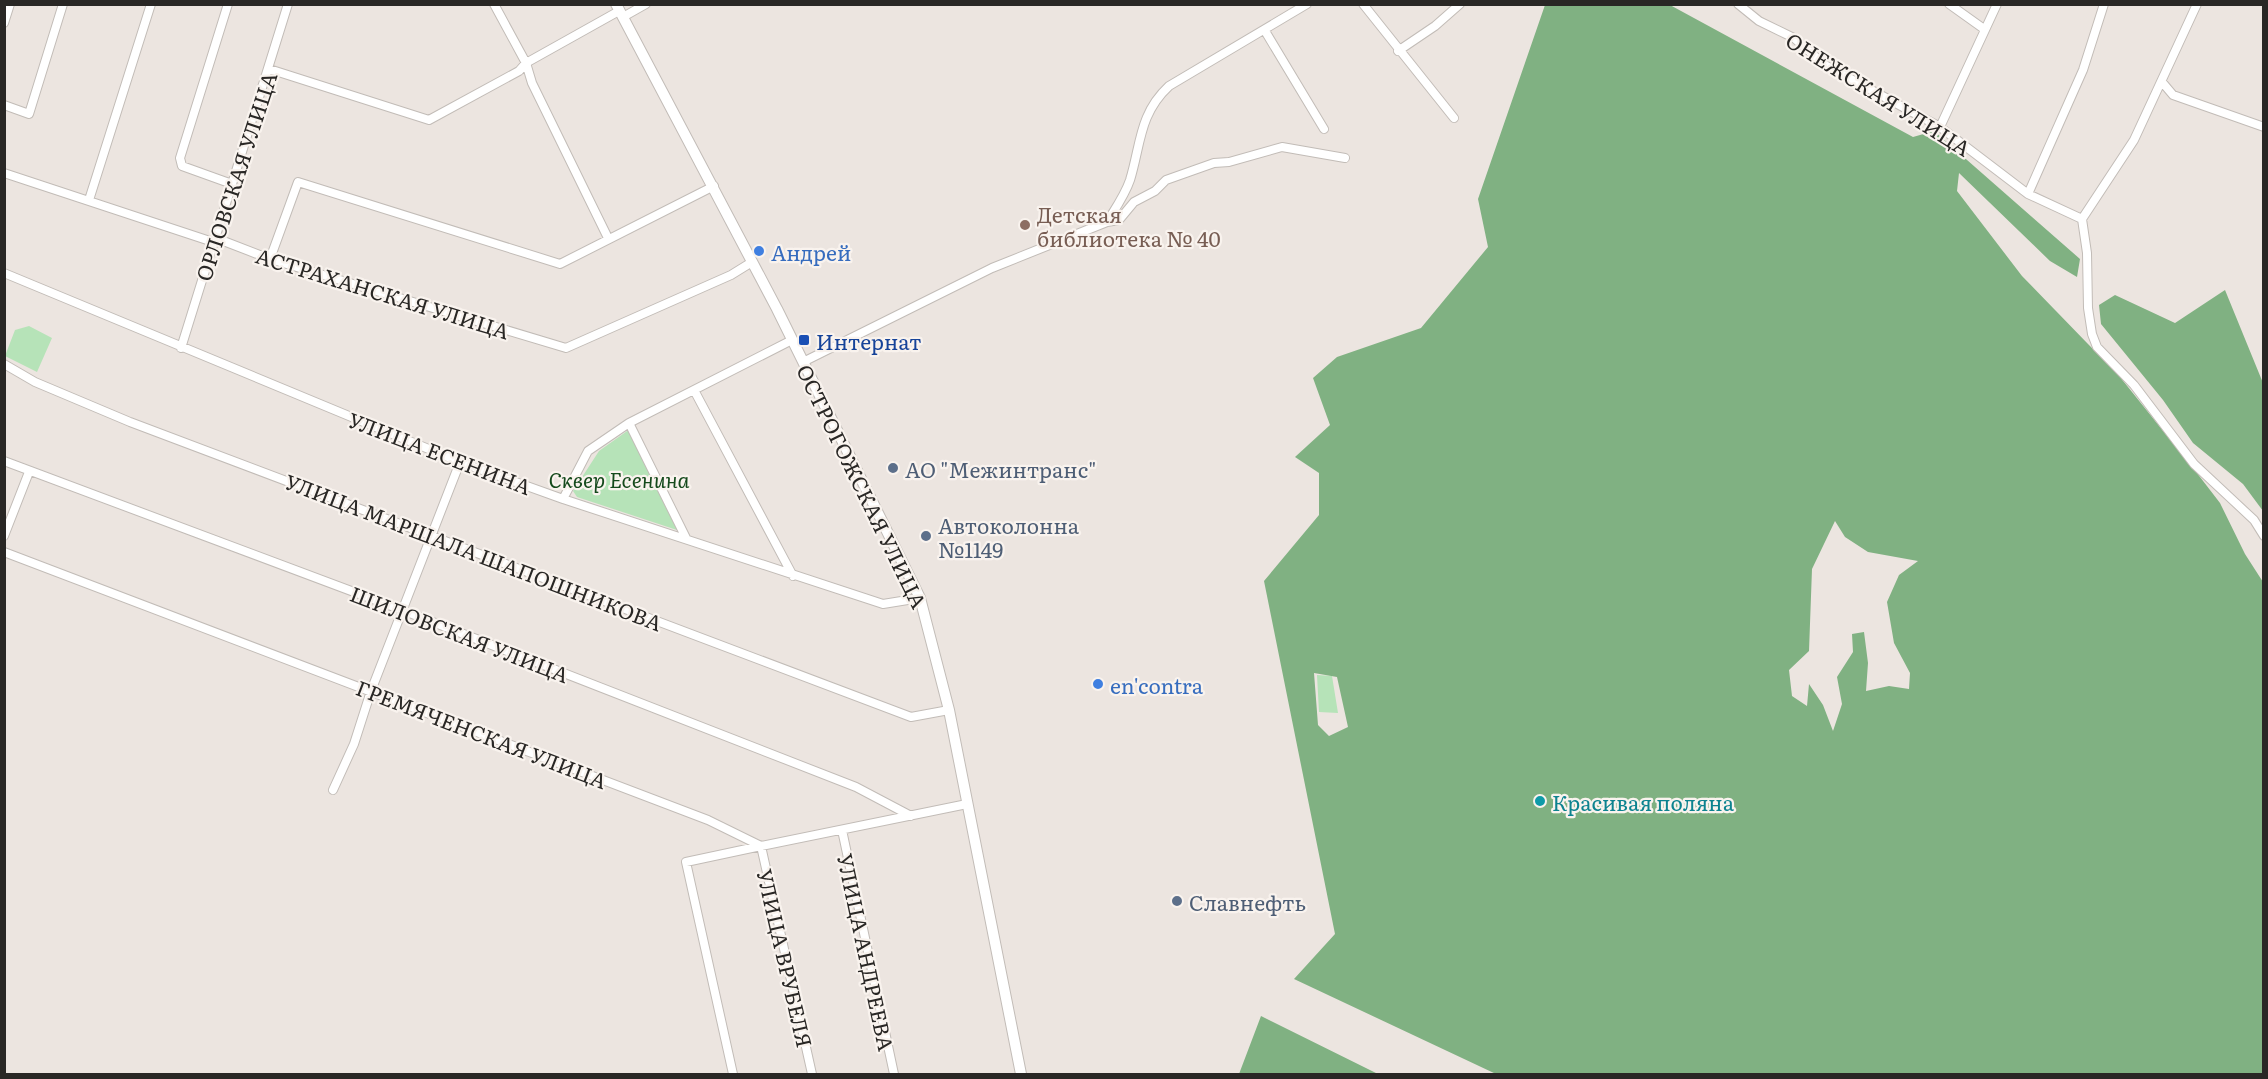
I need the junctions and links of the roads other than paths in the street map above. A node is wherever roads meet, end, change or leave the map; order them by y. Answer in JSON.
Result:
{"nodes":[{"id":1,"x":10,"y":4,"type":"edge"},
{"id":2,"x":63,"y":4,"type":"edge"},
{"id":3,"x":151,"y":4,"type":"edge"},
{"id":4,"x":228,"y":4,"type":"edge"},
{"id":5,"x":288,"y":4,"type":"edge"},
{"id":6,"x":494,"y":4,"type":"edge"},
{"id":7,"x":646,"y":4,"type":"edge"},
{"id":8,"x":1307,"y":4,"type":"edge"},
{"id":9,"x":1363,"y":4,"type":"edge"},
{"id":10,"x":1460,"y":4,"type":"edge"},
{"id":11,"x":1738,"y":4,"type":"edge"},
{"id":12,"x":1949,"y":4,"type":"edge"},
{"id":13,"x":1997,"y":4,"type":"edge"},
{"id":14,"x":2104,"y":4,"type":"edge"},
{"id":15,"x":2197,"y":4,"type":"edge"},
{"id":16,"x":619,"y":11,"type":"edge"},
{"id":17,"x":4,"y":23,"type":"edge"},
{"id":18,"x":1984,"y":29,"type":"junction"},
{"id":19,"x":1265,"y":31,"type":"junction"},
{"id":20,"x":1398,"y":51,"type":"junction"},
{"id":21,"x":526,"y":63,"type":"junction"},
{"id":22,"x":268,"y":69,"type":"junction"},
{"id":23,"x":2162,"y":81,"type":"junction"},
{"id":24,"x":4,"y":105,"type":"edge"},
{"id":25,"x":1454,"y":118,"type":"dead end"},
{"id":26,"x":1940,"y":127,"type":"junction"},
{"id":27,"x":2264,"y":127,"type":"edge"},
{"id":28,"x":1324,"y":129,"type":"dead end"},
{"id":29,"x":1345,"y":158,"type":"dead end"},
{"id":30,"x":4,"y":173,"type":"edge"},
{"id":31,"x":232,"y":184,"type":"junction"},
{"id":32,"x":714,"y":186,"type":"junction"},
{"id":33,"x":2028,"y":194,"type":"junction"},
{"id":34,"x":89,"y":200,"type":"junction"},
{"id":35,"x":2082,"y":219,"type":"junction"},
{"id":36,"x":1107,"y":222,"type":"junction"},
{"id":37,"x":608,"y":238,"type":"junction"},
{"id":38,"x":213,"y":242,"type":"junction"},
{"id":39,"x":270,"y":259,"type":"junction"},
{"id":40,"x":752,"y":262,"type":"junction"},
{"id":41,"x":4,"y":273,"type":"edge"},
{"id":42,"x":792,"y":340,"type":"junction"},
{"id":43,"x":181,"y":348,"type":"junction"},
{"id":44,"x":803,"y":362,"type":"junction"},
{"id":45,"x":4,"y":364,"type":"edge"},
{"id":46,"x":694,"y":390,"type":"junction"},
{"id":47,"x":629,"y":423,"type":"junction"},
{"id":48,"x":4,"y":461,"type":"edge"},
{"id":49,"x":460,"y":462,"type":"junction"},
{"id":50,"x":29,"y":472,"type":"junction"},
{"id":51,"x":563,"y":499,"type":"junction"},
{"id":52,"x":4,"y":536,"type":"edge"},
{"id":53,"x":432,"y":536,"type":"junction"},
{"id":54,"x":2264,"y":536,"type":"edge"},
{"id":55,"x":686,"y":538,"type":"junction"},
{"id":56,"x":4,"y":552,"type":"edge"},
{"id":57,"x":794,"y":576,"type":"junction"},
{"id":58,"x":920,"y":598,"type":"junction"},
{"id":59,"x":402,"y":610,"type":"junction"},
{"id":60,"x":371,"y":691,"type":"junction"},
{"id":61,"x":949,"y":710,"type":"junction"},
{"id":62,"x":333,"y":790,"type":"dead end"},
{"id":63,"x":967,"y":804,"type":"junction"},
{"id":64,"x":911,"y":816,"type":"junction"},
{"id":65,"x":842,"y":830,"type":"junction"},
{"id":66,"x":761,"y":846,"type":"junction"},
{"id":67,"x":733,"y":1074,"type":"edge"},
{"id":68,"x":812,"y":1074,"type":"edge"},
{"id":69,"x":894,"y":1074,"type":"edge"},
{"id":70,"x":1021,"y":1074,"type":"edge"}],
"edges":[{"from":1,"to":17,"type":"street"},
{"from":2,"to":24,"type":"street"},
{"from":3,"to":34,"type":"street"},
{"from":4,"to":31,"type":"street"},
{"from":5,"to":22,"type":"street","name":"ОРЛОВСКАЯ УЛИЦА"},
{"from":6,"to":21,"type":"street"},
{"from":7,"to":16,"type":"street"},
{"from":8,"to":19,"type":"street"},
{"from":9,"to":20,"type":"street"},
{"from":10,"to":20,"type":"street"},
{"from":11,"to":26,"type":"street","name":"ОНЕЖСКАЯ УЛИЦА"},
{"from":12,"to":18,"type":"street"},
{"from":13,"to":18,"type":"street"},
{"from":14,"to":33,"type":"street"},
{"from":15,"to":23,"type":"street"},
{"from":16,"to":21,"type":"street"},
{"from":16,"to":32,"type":"street","name":"ОСТРОГОЖСКАЯ УЛИЦА"},
{"from":18,"to":26,"type":"street"},
{"from":19,"to":28,"type":"street"},
{"from":19,"to":36,"type":"street"},
{"from":20,"to":25,"type":"street"},
{"from":21,"to":22,"type":"street"},
{"from":21,"to":37,"type":"street"},
{"from":22,"to":31,"type":"street","name":"ОРЛОВСКАЯ УЛИЦА"},
{"from":23,"to":27,"type":"street"},
{"from":23,"to":35,"type":"street"},
{"from":26,"to":33,"type":"street","name":"ОНЕЖСКАЯ УЛИЦА"},
{"from":29,"to":36,"type":"street"},
{"from":30,"to":34,"type":"street","name":"АСТРАХАНСКАЯ УЛИЦА"},
{"from":31,"to":38,"type":"street","name":"ОРЛОВСКАЯ УЛИЦА"},
{"from":32,"to":37,"type":"street"},
{"from":32,"to":40,"type":"street","name":"ОСТРОГОЖСКАЯ УЛИЦА"},
{"from":33,"to":35,"type":"street","name":"ОНЕЖСКАЯ УЛИЦА"},
{"from":34,"to":38,"type":"street","name":"АСТРАХАНСКАЯ УЛИЦА"},
{"from":35,"to":54,"type":"street"},
{"from":36,"to":44,"type":"street"},
{"from":37,"to":39,"type":"street"},
{"from":38,"to":39,"type":"street","name":"АСТРАХАНСКАЯ УЛИЦА"},
{"from":38,"to":43,"type":"street","name":"ОРЛОВСКАЯ УЛИЦА"},
{"from":39,"to":40,"type":"street","name":"АСТРАХАНСКАЯ УЛИЦА"},
{"from":40,"to":42,"type":"street","name":"ОСТРОГОЖСКАЯ УЛИЦА"},
{"from":41,"to":43,"type":"street","name":"УЛИЦА ЕСЕНИНА"},
{"from":42,"to":44,"type":"street","name":"ОСТРОГОЖСКАЯ УЛИЦА"},
{"from":42,"to":46,"type":"street"},
{"from":43,"to":49,"type":"street","name":"УЛИЦА ЕСЕНИНА"},
{"from":44,"to":58,"type":"street","name":"ОСТРОГОЖСКАЯ УЛИЦА"},
{"from":45,"to":53,"type":"street","name":"УЛИЦА МАРШАЛА ШАПОШНИКОВА"},
{"from":46,"to":47,"type":"street"},
{"from":46,"to":57,"type":"street"},
{"from":47,"to":51,"type":"street"},
{"from":47,"to":55,"type":"street"},
{"from":48,"to":50,"type":"street","name":"ШИЛОВСКАЯ УЛИЦА"},
{"from":49,"to":51,"type":"street","name":"УЛИЦА ЕСЕНИНА"},
{"from":49,"to":53,"type":"street"},
{"from":50,"to":52,"type":"street"},
{"from":50,"to":59,"type":"street","name":"ШИЛОВСКАЯ УЛИЦА"},
{"from":51,"to":55,"type":"street","name":"УЛИЦА ЕСЕНИНА"},
{"from":53,"to":59,"type":"street"},
{"from":53,"to":61,"type":"street","name":"УЛИЦА МАРШАЛА ШАПОШНИКОВА"},
{"from":55,"to":57,"type":"street","name":"УЛИЦА ЕСЕНИНА"},
{"from":56,"to":60,"type":"street","name":"ГРЕМЯЧЕНСКАЯ УЛИЦА"},
{"from":57,"to":58,"type":"street","name":"УЛИЦА ЕСЕНИНА"},
{"from":58,"to":61,"type":"street","name":"ОСТРОГОЖСКАЯ УЛИЦА"},
{"from":59,"to":60,"type":"street"},
{"from":59,"to":64,"type":"street","name":"ШИЛОВСКАЯ УЛИЦА"},
{"from":60,"to":62,"type":"street"},
{"from":60,"to":66,"type":"street","name":"ГРЕМЯЧЕНСКАЯ УЛИЦА"},
{"from":61,"to":63,"type":"street","name":"ОСТРОГОЖСКАЯ УЛИЦА"},
{"from":63,"to":64,"type":"street"},
{"from":63,"to":70,"type":"street","name":"ОСТРОГОЖСКАЯ УЛИЦА"},
{"from":64,"to":65,"type":"street"},
{"from":65,"to":66,"type":"street"},
{"from":65,"to":69,"type":"street","name":"УЛИЦА АНДРЕЕВА"},
{"from":66,"to":67,"type":"street","name":"УЛИЦА ВРУБЕЛЯ"},
{"from":66,"to":68,"type":"street","name":"УЛИЦА ВРУБЕЛЯ"}]}
